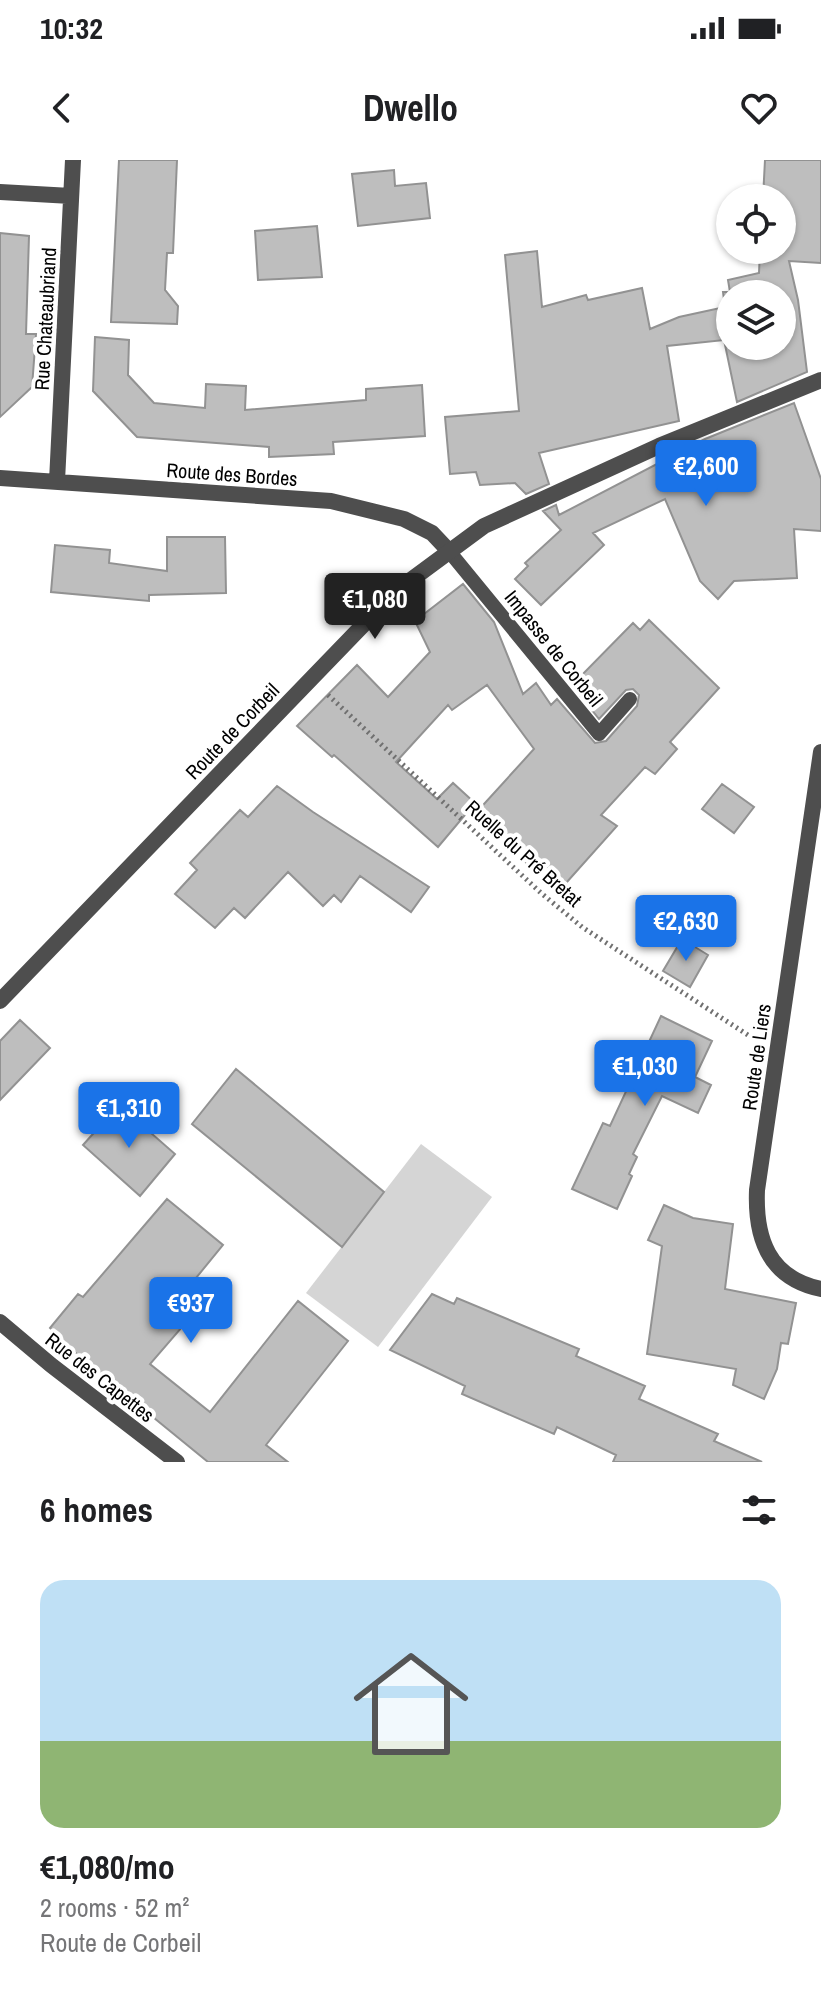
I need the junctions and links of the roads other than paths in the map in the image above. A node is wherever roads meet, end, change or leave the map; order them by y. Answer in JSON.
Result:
{"nodes":[{"id":1,"x":73,"y":160,"type":"edge"},
{"id":2,"x":0,"y":192,"type":"edge"},
{"id":3,"x":71,"y":196,"type":"junction"},
{"id":4,"x":821,"y":380,"type":"edge"},
{"id":5,"x":0,"y":478,"type":"edge"},
{"id":6,"x":57,"y":481,"type":"junction"},
{"id":7,"x":448,"y":550,"type":"junction"},
{"id":8,"x":630,"y":699,"type":"dead end"},
{"id":9,"x":821,"y":752,"type":"edge"},
{"id":10,"x":0,"y":1001,"type":"edge"},
{"id":11,"x":821,"y":1289,"type":"edge"},
{"id":12,"x":0,"y":1322,"type":"edge"},
{"id":13,"x":177,"y":1462,"type":"edge"}],
"edges":[{"from":1,"to":3,"type":"street","name":"Rue Chateaubriand"},
{"from":2,"to":3,"type":"street"},
{"from":3,"to":6,"type":"street","name":"Rue Chateaubriand"},
{"from":4,"to":7,"type":"street","name":"Route de Corbeil"},
{"from":5,"to":6,"type":"street","name":"Route des Bordes"},
{"from":6,"to":7,"type":"street","name":"Route des Bordes"},
{"from":7,"to":8,"type":"lane","name":"Impasse de Corbeil"},
{"from":7,"to":10,"type":"street","name":"Route de Corbeil"},
{"from":9,"to":11,"type":"street","name":"Route de Liers"},
{"from":12,"to":13,"type":"street","name":"Rue des Capettes"}]}
